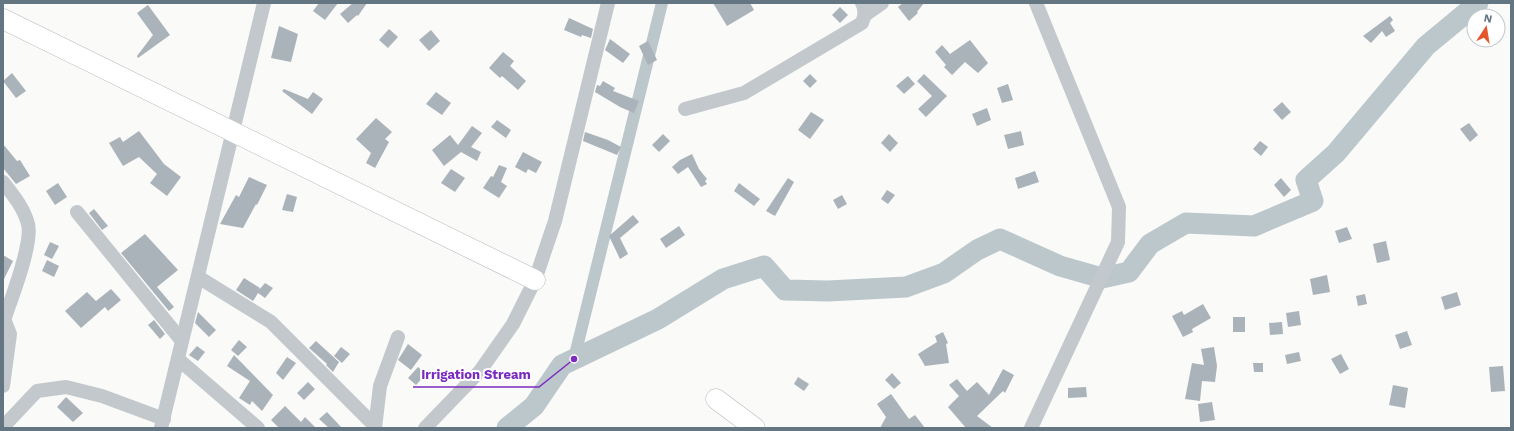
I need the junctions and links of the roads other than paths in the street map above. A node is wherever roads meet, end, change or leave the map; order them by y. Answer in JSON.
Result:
{"nodes":[{"id":1,"x":264,"y":3,"type":"edge"},
{"id":2,"x":608,"y":3,"type":"edge"},
{"id":3,"x":882,"y":3,"type":"edge"},
{"id":4,"x":1036,"y":3,"type":"edge"},
{"id":5,"x":863,"y":9,"type":"edge"},
{"id":6,"x":3,"y":19,"type":"edge"},
{"id":7,"x":685,"y":109,"type":"dead end"},
{"id":8,"x":232,"y":131,"type":"junction"},
{"id":9,"x":3,"y":182,"type":"edge"},
{"id":10,"x":77,"y":212,"type":"dead end"},
{"id":11,"x":198,"y":277,"type":"junction"},
{"id":12,"x":535,"y":280,"type":"junction"},
{"id":13,"x":4,"y":316,"type":"edge"},
{"id":14,"x":398,"y":337,"type":"dead end"},
{"id":15,"x":182,"y":341,"type":"junction"},
{"id":16,"x":178,"y":359,"type":"junction"},
{"id":17,"x":3,"y":386,"type":"edge"},
{"id":18,"x":716,"y":399,"type":"dead end"},
{"id":19,"x":162,"y":424,"type":"edge"},
{"id":20,"x":3,"y":427,"type":"edge"},
{"id":21,"x":375,"y":427,"type":"edge"},
{"id":22,"x":258,"y":428,"type":"edge"},
{"id":23,"x":425,"y":428,"type":"edge"},
{"id":24,"x":755,"y":428,"type":"edge"},
{"id":25,"x":1031,"y":428,"type":"edge"}],
"edges":[{"from":1,"to":8,"type":"street"},
{"from":2,"to":12,"type":"street"},
{"from":3,"to":5,"type":"street"},
{"from":4,"to":25,"type":"street"},
{"from":5,"to":7,"type":"street"},
{"from":6,"to":8,"type":"street"},
{"from":8,"to":11,"type":"street"},
{"from":8,"to":12,"type":"street"},
{"from":9,"to":13,"type":"street"},
{"from":10,"to":15,"type":"street"},
{"from":11,"to":15,"type":"street"},
{"from":11,"to":21,"type":"street"},
{"from":12,"to":23,"type":"street"},
{"from":13,"to":17,"type":"street"},
{"from":14,"to":21,"type":"street"},
{"from":15,"to":16,"type":"street"},
{"from":16,"to":19,"type":"street"},
{"from":16,"to":22,"type":"street"},
{"from":18,"to":24,"type":"street"},
{"from":19,"to":20,"type":"street"}]}
